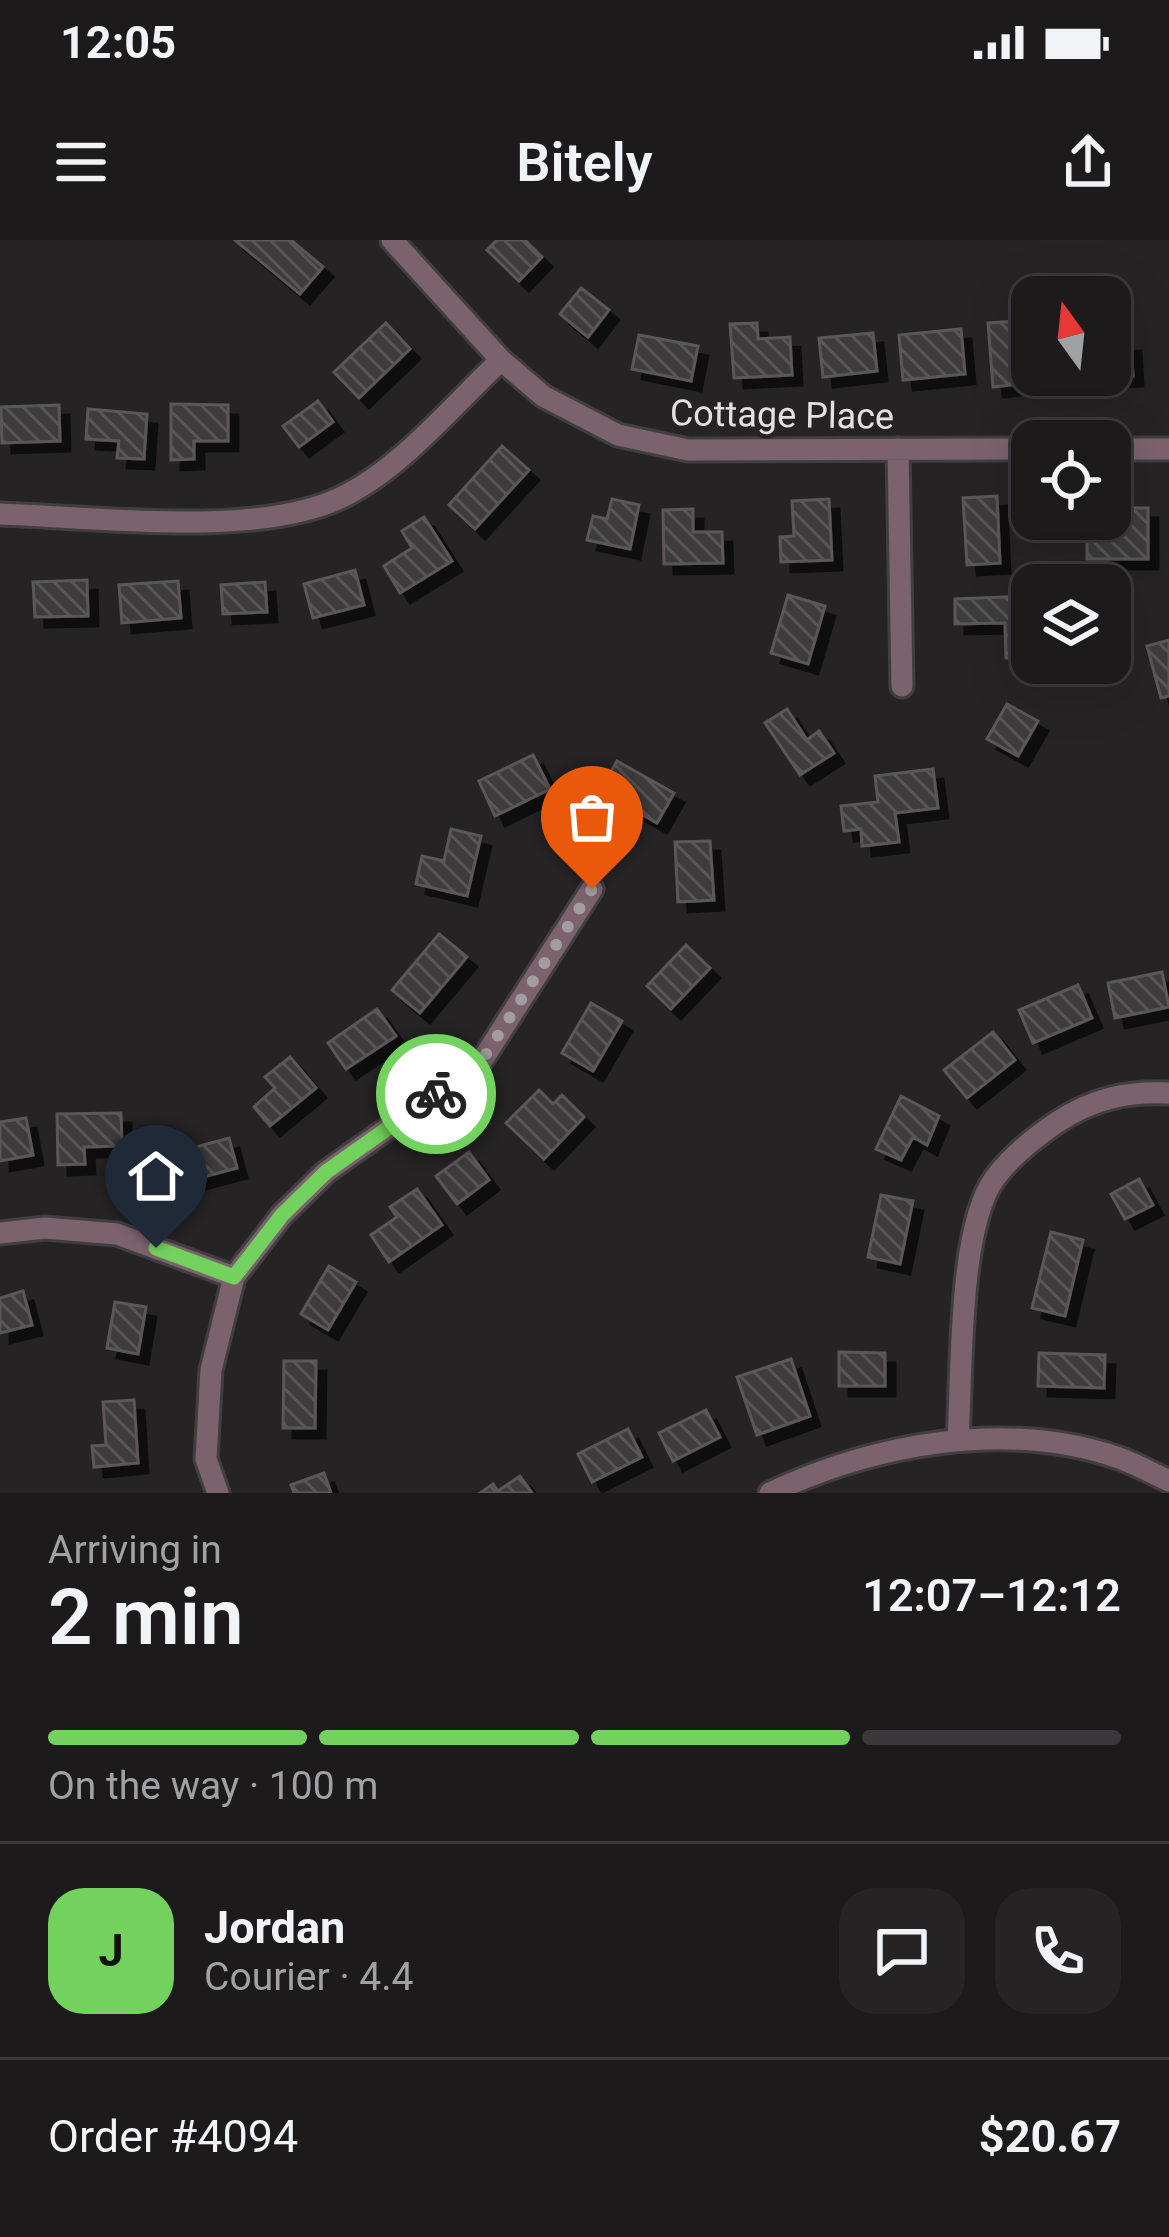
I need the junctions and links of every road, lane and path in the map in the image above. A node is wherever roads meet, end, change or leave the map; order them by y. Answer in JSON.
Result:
{"nodes":[{"id":1,"x":392,"y":240,"type":"edge"},
{"id":2,"x":501,"y":360,"type":"junction"},
{"id":3,"x":898,"y":449,"type":"junction"},
{"id":4,"x":1011,"y":449,"type":"edge"},
{"id":5,"x":1131,"y":449,"type":"edge"},
{"id":6,"x":1169,"y":449,"type":"edge"},
{"id":7,"x":0,"y":514,"type":"edge"},
{"id":8,"x":902,"y":686,"type":"dead end"},
{"id":9,"x":592,"y":889,"type":"dead end"},
{"id":10,"x":1169,"y":1093,"type":"edge"},
{"id":11,"x":0,"y":1233,"type":"edge"},
{"id":12,"x":234,"y":1277,"type":"junction"},
{"id":13,"x":958,"y":1440,"type":"junction"},
{"id":14,"x":1169,"y":1481,"type":"edge"},
{"id":15,"x":218,"y":1493,"type":"edge"},
{"id":16,"x":770,"y":1493,"type":"edge"}],
"edges":[{"from":1,"to":2,"type":"street","name":"Cottage Place"},
{"from":2,"to":3,"type":"street","name":"Cottage Place"},
{"from":2,"to":7,"type":"street"},
{"from":3,"to":4,"type":"street","name":"Cottage Place"},
{"from":3,"to":8,"type":"street"},
{"from":5,"to":6,"type":"street"},
{"from":9,"to":12,"type":"street"},
{"from":10,"to":13,"type":"street"},
{"from":11,"to":12,"type":"street"},
{"from":12,"to":15,"type":"street"},
{"from":13,"to":14,"type":"street"},
{"from":13,"to":16,"type":"street"}]}
